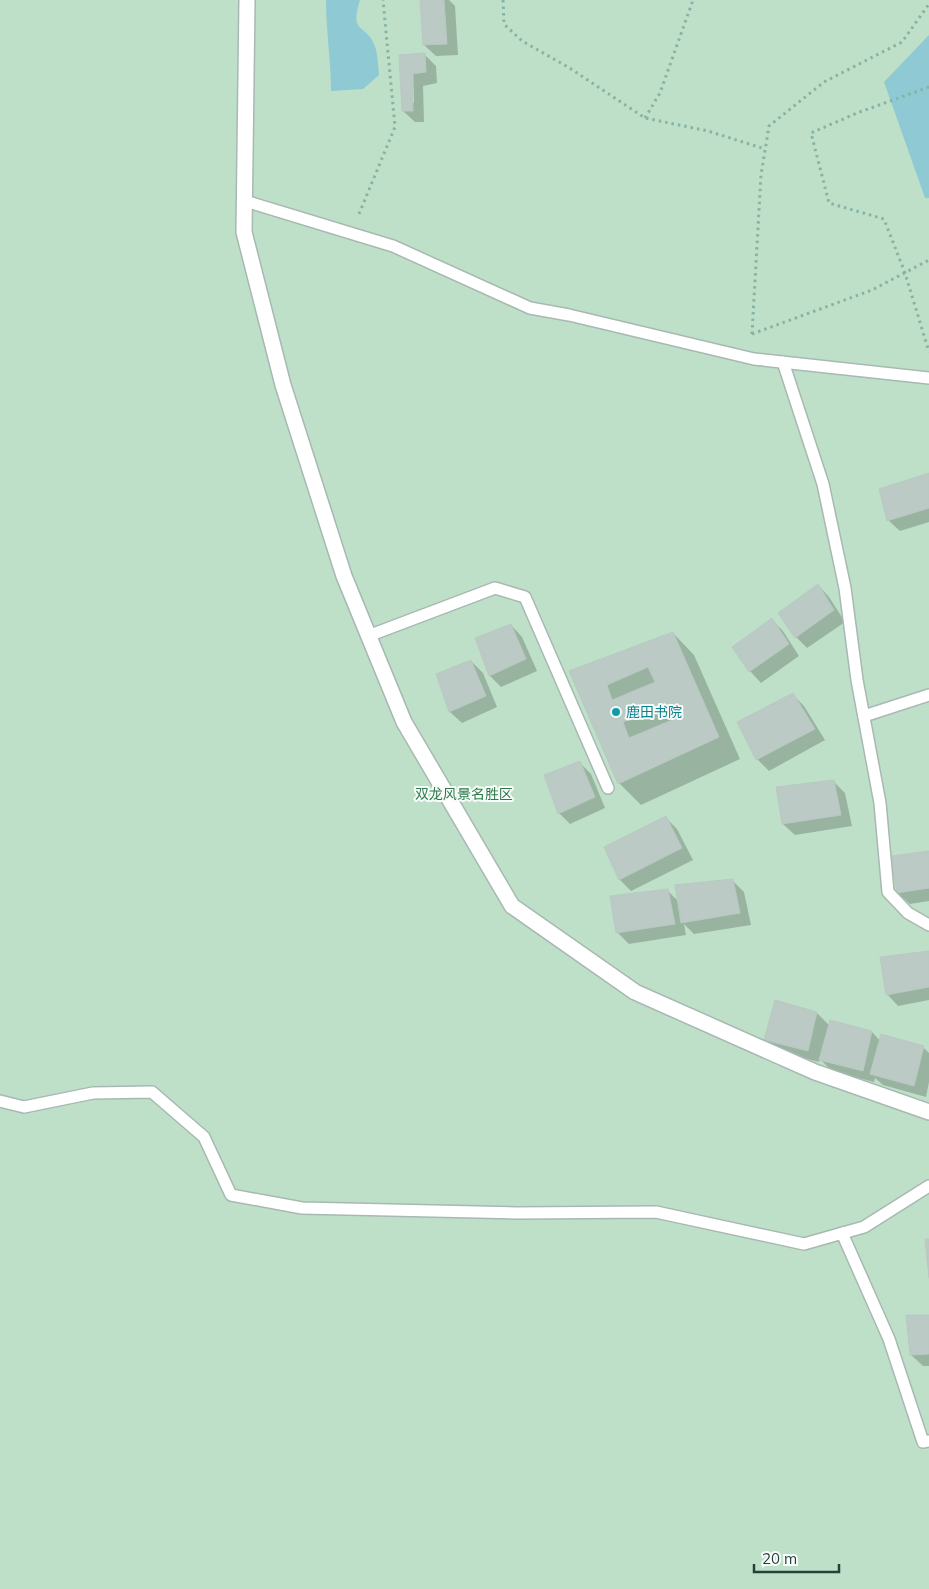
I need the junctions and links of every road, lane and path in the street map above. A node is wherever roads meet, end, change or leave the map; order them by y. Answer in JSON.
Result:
{"nodes":[{"id":1,"x":247,"y":0,"type":"edge"},
{"id":2,"x":383,"y":0,"type":"edge"},
{"id":3,"x":503,"y":0,"type":"edge"},
{"id":4,"x":693,"y":0,"type":"edge"},
{"id":5,"x":929,"y":4,"type":"edge"},
{"id":6,"x":929,"y":87,"type":"edge"},
{"id":7,"x":645,"y":118,"type":"junction"},
{"id":8,"x":765,"y":149,"type":"junction"},
{"id":9,"x":245,"y":202,"type":"junction"},
{"id":10,"x":351,"y":233,"type":"junction"},
{"id":11,"x":929,"y":260,"type":"edge"},
{"id":12,"x":905,"y":272,"type":"junction"},
{"id":13,"x":752,"y":334,"type":"junction"},
{"id":14,"x":712,"y":349,"type":"junction"},
{"id":15,"x":929,"y":352,"type":"edge"},
{"id":16,"x":784,"y":362,"type":"junction"},
{"id":17,"x":929,"y":378,"type":"edge"},
{"id":18,"x":368,"y":636,"type":"junction"},
{"id":19,"x":929,"y":696,"type":"edge"},
{"id":20,"x":864,"y":716,"type":"junction"},
{"id":21,"x":608,"y":788,"type":"dead end"},
{"id":22,"x":929,"y":925,"type":"edge"},
{"id":23,"x":0,"y":1101,"type":"edge"},
{"id":24,"x":929,"y":1112,"type":"edge"},
{"id":25,"x":929,"y":1186,"type":"edge"},
{"id":26,"x":842,"y":1233,"type":"junction"},
{"id":27,"x":929,"y":1441,"type":"edge"}],
"edges":[{"from":1,"to":9,"type":"street"},
{"from":2,"to":10,"type":"path"},
{"from":3,"to":7,"type":"path"},
{"from":4,"to":7,"type":"path"},
{"from":5,"to":8,"type":"path"},
{"from":6,"to":12,"type":"path"},
{"from":7,"to":8,"type":"path"},
{"from":8,"to":13,"type":"path"},
{"from":9,"to":10,"type":"lane"},
{"from":9,"to":18,"type":"street"},
{"from":10,"to":14,"type":"lane"},
{"from":11,"to":12,"type":"path"},
{"from":12,"to":13,"type":"path"},
{"from":12,"to":15,"type":"path"},
{"from":13,"to":14,"type":"path"},
{"from":14,"to":16,"type":"lane"},
{"from":16,"to":17,"type":"lane"},
{"from":16,"to":20,"type":"lane"},
{"from":18,"to":21,"type":"lane"},
{"from":18,"to":24,"type":"street"},
{"from":19,"to":20,"type":"lane"},
{"from":20,"to":22,"type":"lane"},
{"from":23,"to":26,"type":"lane"},
{"from":25,"to":26,"type":"lane"},
{"from":26,"to":27,"type":"lane"}]}
